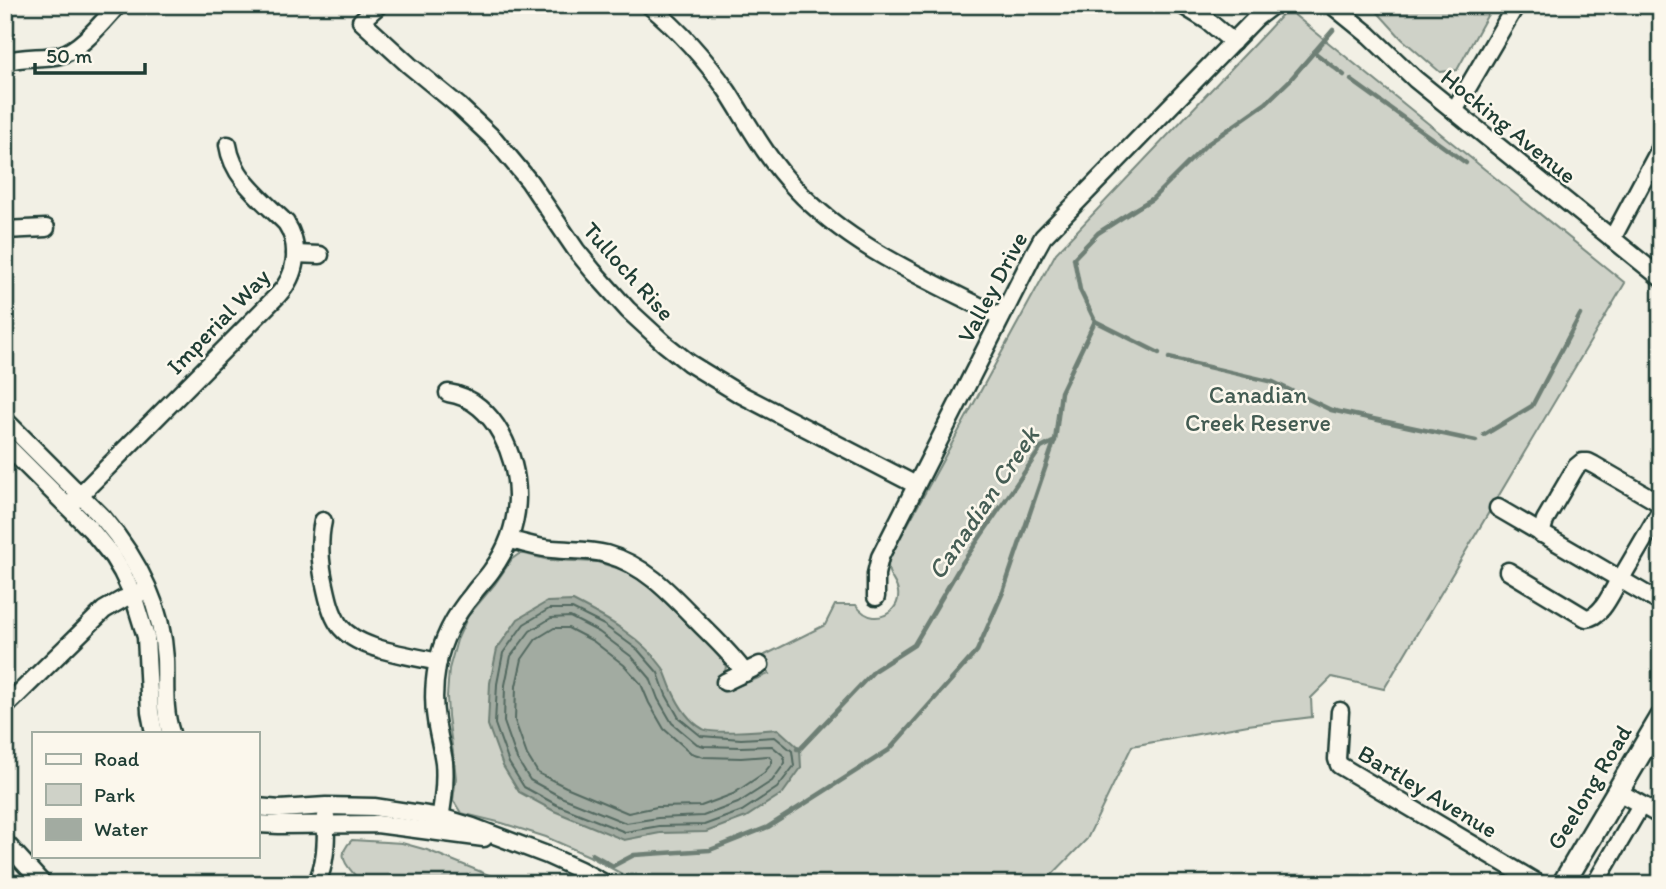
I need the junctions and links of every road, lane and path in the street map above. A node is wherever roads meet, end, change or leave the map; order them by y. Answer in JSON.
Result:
{"nodes":[{"id":1,"x":118,"y":5,"type":"edge"},
{"id":2,"x":379,"y":5,"type":"edge"},
{"id":3,"x":649,"y":5,"type":"edge"},
{"id":4,"x":1182,"y":5,"type":"edge"},
{"id":5,"x":1273,"y":5,"type":"edge"},
{"id":6,"x":1332,"y":5,"type":"edge"},
{"id":7,"x":1516,"y":5,"type":"edge"},
{"id":8,"x":1260,"y":12,"type":"edge"},
{"id":9,"x":1233,"y":42,"type":"junction"},
{"id":10,"x":5,"y":62,"type":"edge"},
{"id":11,"x":1454,"y":111,"type":"junction"},
{"id":12,"x":228,"y":145,"type":"dead end"},
{"id":13,"x":1661,"y":147,"type":"edge"},
{"id":14,"x":46,"y":228,"type":"dead end"},
{"id":15,"x":5,"y":230,"type":"edge"},
{"id":16,"x":1612,"y":239,"type":"junction"},
{"id":17,"x":295,"y":254,"type":"junction"},
{"id":18,"x":320,"y":255,"type":"dead end"},
{"id":19,"x":1661,"y":278,"type":"edge"},
{"id":20,"x":1001,"y":317,"type":"junction"},
{"id":21,"x":448,"y":393,"type":"dead end"},
{"id":22,"x":5,"y":420,"type":"edge"},
{"id":23,"x":12,"y":448,"type":"edge"},
{"id":24,"x":916,"y":485,"type":"junction"},
{"id":25,"x":80,"y":494,"type":"junction"},
{"id":26,"x":68,"y":506,"type":"junction"},
{"id":27,"x":1661,"y":508,"type":"edge"},
{"id":28,"x":1498,"y":509,"type":"dead end"},
{"id":29,"x":323,"y":521,"type":"dead end"},
{"id":30,"x":1541,"y":534,"type":"junction"},
{"id":31,"x":510,"y":540,"type":"junction"},
{"id":32,"x":1508,"y":571,"type":"dead end"},
{"id":33,"x":1620,"y":580,"type":"junction"},
{"id":34,"x":141,"y":593,"type":"junction"},
{"id":35,"x":876,"y":597,"type":"dead end"},
{"id":36,"x":1661,"y":603,"type":"edge"},
{"id":37,"x":438,"y":662,"type":"junction"},
{"id":38,"x":726,"y":682,"type":"dead end"},
{"id":39,"x":5,"y":707,"type":"edge"},
{"id":40,"x":1340,"y":711,"type":"dead end"},
{"id":41,"x":1661,"y":718,"type":"edge"},
{"id":42,"x":154,"y":732,"type":"edge"},
{"id":43,"x":171,"y":732,"type":"edge"},
{"id":44,"x":1618,"y":791,"type":"junction"},
{"id":45,"x":1641,"y":805,"type":"junction"},
{"id":46,"x":326,"y":806,"type":"junction"},
{"id":47,"x":259,"y":807,"type":"edge"},
{"id":48,"x":1661,"y":816,"type":"edge"},
{"id":49,"x":259,"y":824,"type":"edge"},
{"id":50,"x":326,"y":824,"type":"junction"},
{"id":51,"x":439,"y":824,"type":"junction"},
{"id":52,"x":5,"y":842,"type":"edge"},
{"id":53,"x":323,"y":881,"type":"edge"},
{"id":54,"x":43,"y":884,"type":"edge"},
{"id":55,"x":606,"y":884,"type":"edge"},
{"id":56,"x":1539,"y":884,"type":"edge"},
{"id":57,"x":1563,"y":884,"type":"edge"},
{"id":58,"x":1595,"y":884,"type":"edge"}],
"edges":[{"from":1,"to":10,"type":"street"},
{"from":2,"to":24,"type":"street","name":"Tulloch Rise"},
{"from":3,"to":20,"type":"street"},
{"from":4,"to":9,"type":"street"},
{"from":5,"to":8,"type":"street","name":"Valley Drive"},
{"from":6,"to":11,"type":"street","name":"Hocking Avenue"},
{"from":7,"to":11,"type":"street"},
{"from":8,"to":9,"type":"street","name":"Valley Drive"},
{"from":9,"to":20,"type":"street","name":"Valley Drive"},
{"from":11,"to":16,"type":"street","name":"Hocking Avenue"},
{"from":12,"to":17,"type":"street","name":"Imperial Way"},
{"from":13,"to":16,"type":"street"},
{"from":14,"to":15,"type":"street"},
{"from":16,"to":19,"type":"street","name":"Hocking Avenue"},
{"from":17,"to":18,"type":"street"},
{"from":17,"to":25,"type":"street","name":"Imperial Way"},
{"from":20,"to":24,"type":"street","name":"Valley Drive"},
{"from":21,"to":31,"type":"street"},
{"from":22,"to":23,"type":"street"},
{"from":23,"to":25,"type":"street"},
{"from":23,"to":26,"type":"street"},
{"from":24,"to":35,"type":"street","name":"Valley Drive"},
{"from":25,"to":26,"type":"street","name":"Imperial Way"},
{"from":25,"to":34,"type":"street"},
{"from":26,"to":34,"type":"street"},
{"from":27,"to":30,"type":"street"},
{"from":27,"to":33,"type":"street"},
{"from":28,"to":30,"type":"street"},
{"from":29,"to":37,"type":"street"},
{"from":30,"to":33,"type":"street"},
{"from":31,"to":37,"type":"street"},
{"from":31,"to":38,"type":"street"},
{"from":32,"to":33,"type":"street"},
{"from":33,"to":36,"type":"street"},
{"from":34,"to":39,"type":"street"},
{"from":34,"to":42,"type":"street"},
{"from":34,"to":43,"type":"street"},
{"from":37,"to":51,"type":"street"},
{"from":40,"to":56,"type":"street","name":"Bartley Avenue"},
{"from":41,"to":44,"type":"main road","name":"Geelong Road"},
{"from":44,"to":45,"type":"street"},
{"from":44,"to":57,"type":"main road","name":"Geelong Road"},
{"from":45,"to":48,"type":"street"},
{"from":45,"to":58,"type":"street"},
{"from":46,"to":47,"type":"street"},
{"from":46,"to":50,"type":"street"},
{"from":46,"to":51,"type":"street"},
{"from":49,"to":50,"type":"street"},
{"from":50,"to":51,"type":"street"},
{"from":50,"to":53,"type":"street"},
{"from":51,"to":55,"type":"street"},
{"from":52,"to":54,"type":"street"}]}
